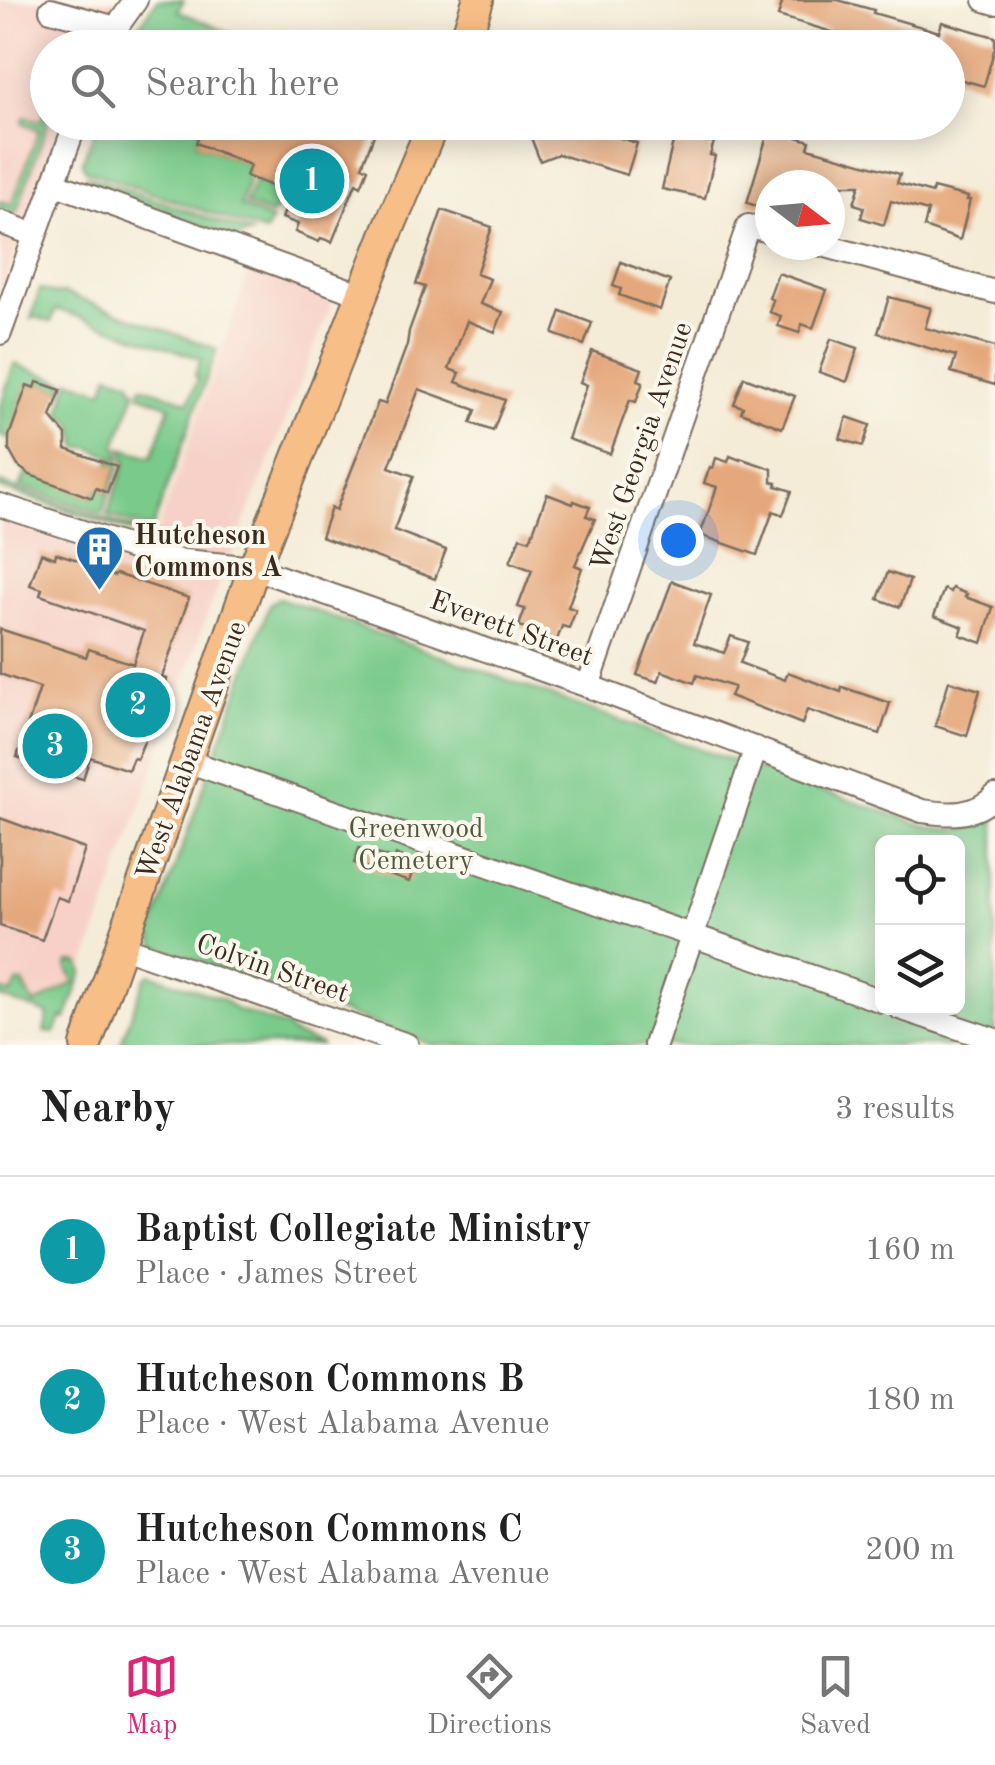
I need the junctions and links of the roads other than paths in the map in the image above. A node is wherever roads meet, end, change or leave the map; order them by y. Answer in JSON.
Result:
{"nodes":[{"id":1,"x":136,"y":0,"type":"edge"},
{"id":2,"x":478,"y":0,"type":"edge"},
{"id":3,"x":985,"y":0,"type":"edge"},
{"id":4,"x":995,"y":3,"type":"edge"},
{"id":5,"x":52,"y":10,"type":"dead end"},
{"id":6,"x":94,"y":30,"type":"edge"},
{"id":7,"x":116,"y":30,"type":"edge"},
{"id":8,"x":469,"y":30,"type":"edge"},
{"id":9,"x":69,"y":140,"type":"edge"},
{"id":10,"x":427,"y":140,"type":"edge"},
{"id":11,"x":53,"y":183,"type":"junction"},
{"id":12,"x":0,"y":222,"type":"edge"},
{"id":13,"x":35,"y":235,"type":"junction"},
{"id":14,"x":755,"y":239,"type":"edge"},
{"id":15,"x":845,"y":251,"type":"edge"},
{"id":16,"x":995,"y":292,"type":"edge"},
{"id":17,"x":362,"y":295,"type":"junction"},
{"id":18,"x":0,"y":333,"type":"edge"},
{"id":19,"x":0,"y":505,"type":"edge"},
{"id":20,"x":254,"y":568,"type":"junction"},
{"id":21,"x":588,"y":686,"type":"junction"},
{"id":22,"x":756,"y":748,"type":"junction"},
{"id":23,"x":187,"y":761,"type":"junction"},
{"id":24,"x":995,"y":796,"type":"edge"},
{"id":25,"x":693,"y":936,"type":"junction"},
{"id":26,"x":120,"y":946,"type":"junction"},
{"id":27,"x":875,"y":1000,"type":"edge"},
{"id":28,"x":921,"y":1015,"type":"edge"},
{"id":29,"x":995,"y":1040,"type":"edge"},
{"id":30,"x":86,"y":1045,"type":"edge"},
{"id":31,"x":407,"y":1045,"type":"edge"},
{"id":32,"x":654,"y":1045,"type":"edge"}],
"edges":[{"from":1,"to":7,"type":"street"},
{"from":2,"to":8,"type":"main road"},
{"from":3,"to":4,"type":"street"},
{"from":5,"to":6,"type":"street"},
{"from":9,"to":11,"type":"street"},
{"from":10,"to":17,"type":"main road","name":"West Alabama Avenue"},
{"from":11,"to":13,"type":"street"},
{"from":11,"to":17,"type":"street"},
{"from":12,"to":13,"type":"street"},
{"from":13,"to":18,"type":"street"},
{"from":14,"to":21,"type":"street","name":"West Georgia Avenue"},
{"from":15,"to":16,"type":"street"},
{"from":17,"to":20,"type":"main road","name":"West Alabama Avenue"},
{"from":19,"to":20,"type":"street","name":"Everett Street"},
{"from":20,"to":21,"type":"street","name":"Everett Street"},
{"from":20,"to":23,"type":"main road","name":"West Alabama Avenue"},
{"from":21,"to":22,"type":"street","name":"Everett Street"},
{"from":22,"to":24,"type":"street","name":"Everett Street"},
{"from":22,"to":25,"type":"street"},
{"from":23,"to":25,"type":"street"},
{"from":23,"to":26,"type":"main road","name":"West Alabama Avenue"},
{"from":25,"to":27,"type":"street"},
{"from":25,"to":32,"type":"street"},
{"from":26,"to":30,"type":"main road","name":"West Alabama Avenue"},
{"from":26,"to":31,"type":"street","name":"Colvin Street"},
{"from":28,"to":29,"type":"street"}]}
